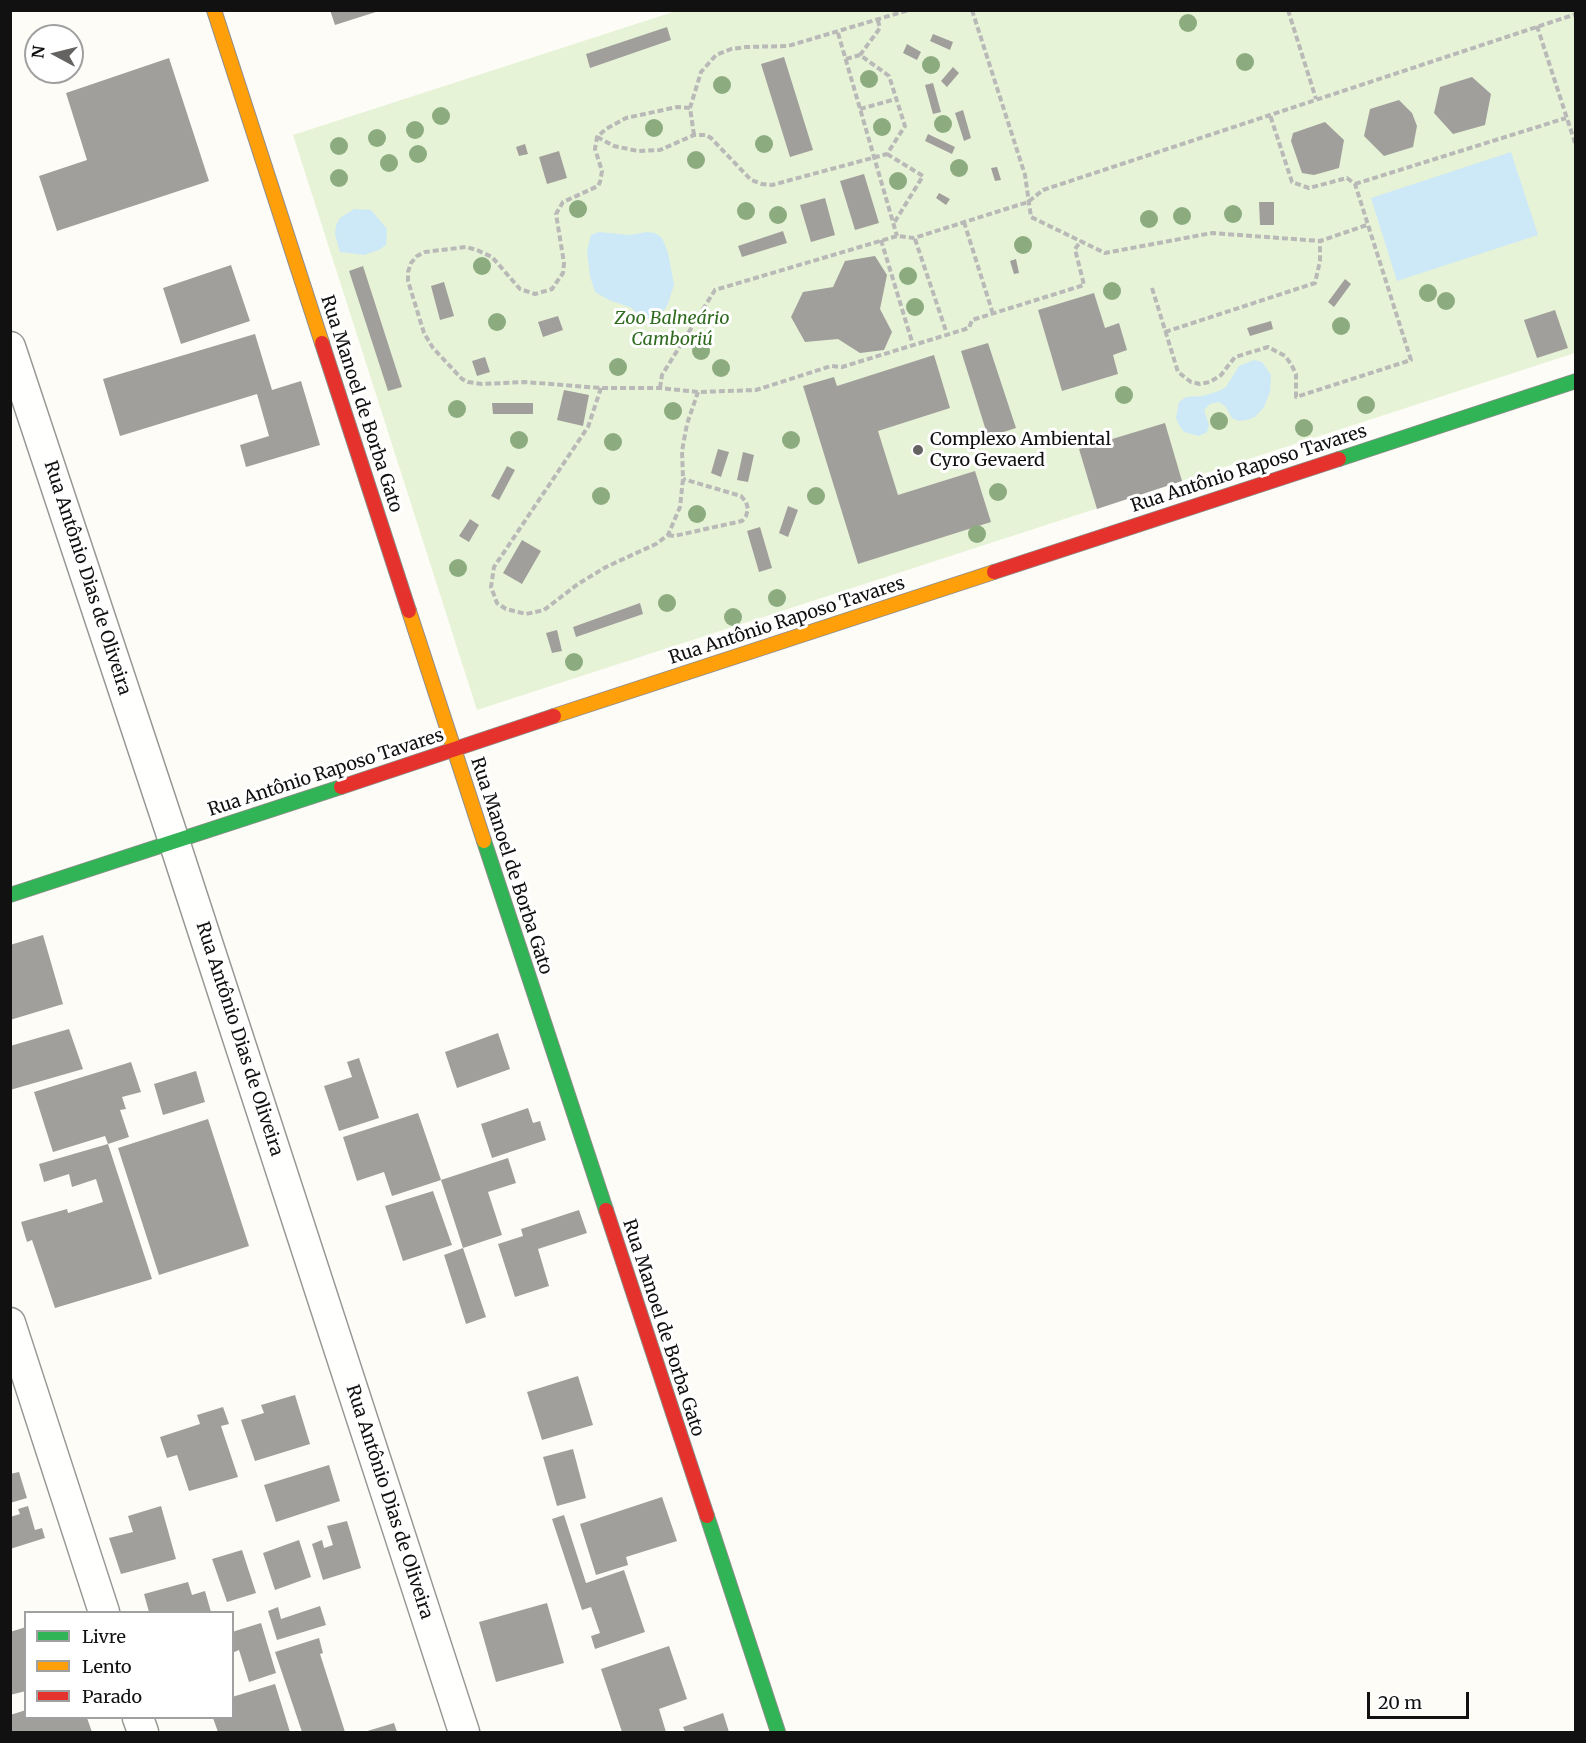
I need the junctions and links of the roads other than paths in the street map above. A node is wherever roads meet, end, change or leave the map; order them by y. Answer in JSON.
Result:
{"nodes":[{"id":1,"x":214,"y":10,"type":"edge"},
{"id":2,"x":10,"y":347,"type":"edge"},
{"id":3,"x":1575,"y":381,"type":"edge"},
{"id":4,"x":454,"y":749,"type":"junction"},
{"id":5,"x":174,"y":841,"type":"junction"},
{"id":6,"x":10,"y":895,"type":"edge"},
{"id":7,"x":10,"y":1323,"type":"edge"},
{"id":8,"x":104,"y":1611,"type":"edge"},
{"id":9,"x":464,"y":1732,"type":"edge"},
{"id":10,"x":778,"y":1732,"type":"edge"}],
"edges":[{"from":1,"to":4,"type":"street","name":"Rua Manoel de Borba Gato"},
{"from":2,"to":5,"type":"street","name":"Rua Antônio Dias de Oliveira"},
{"from":3,"to":4,"type":"street","name":"Rua Antônio Raposo Tavares"},
{"from":4,"to":5,"type":"street","name":"Rua Antônio Raposo Tavares"},
{"from":4,"to":10,"type":"street","name":"Rua Manoel de Borba Gato"},
{"from":5,"to":6,"type":"street","name":"Rua Antônio Raposo Tavares"},
{"from":5,"to":9,"type":"street","name":"Rua Antônio Dias de Oliveira"},
{"from":7,"to":8,"type":"street"}]}
